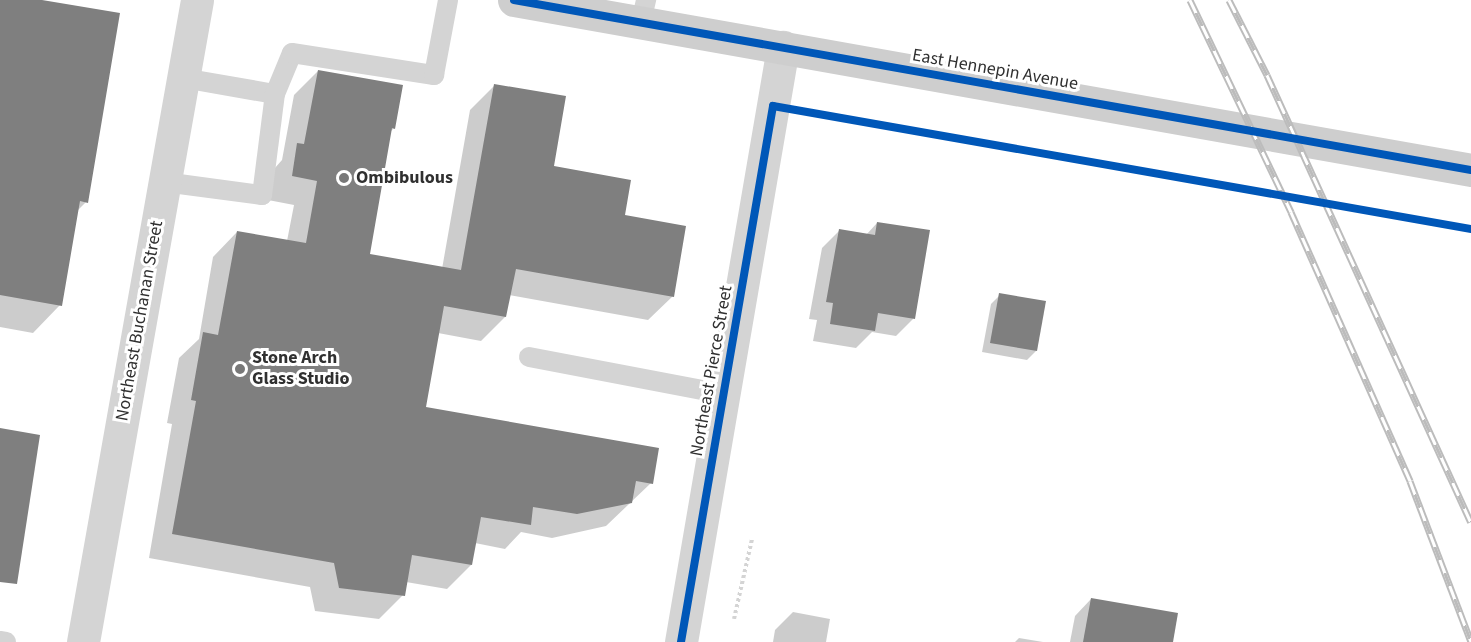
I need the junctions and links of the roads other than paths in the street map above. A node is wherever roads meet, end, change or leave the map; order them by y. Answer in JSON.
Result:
{"nodes":[{"id":1,"x":197,"y":0,"type":"edge"},
{"id":2,"x":448,"y":0,"type":"edge"},
{"id":3,"x":514,"y":0,"type":"edge"},
{"id":4,"x":644,"y":11,"type":"edge"},
{"id":5,"x":783,"y":48,"type":"junction"},
{"id":6,"x":183,"y":78,"type":"junction"},
{"id":7,"x":274,"y":94,"type":"junction"},
{"id":8,"x":1471,"y":170,"type":"edge"},
{"id":9,"x":164,"y":182,"type":"junction"},
{"id":10,"x":529,"y":357,"type":"dead end"},
{"id":11,"x":723,"y":394,"type":"junction"},
{"id":12,"x":0,"y":641,"type":"edge"},
{"id":13,"x":6,"y":642,"type":"edge"},
{"id":14,"x":83,"y":642,"type":"edge"},
{"id":15,"x":681,"y":642,"type":"edge"}],
"edges":[{"from":1,"to":6,"type":"street","name":"Northeast Buchanan Street"},
{"from":2,"to":7,"type":"lane"},
{"from":3,"to":4,"type":"main road","name":"East Hennepin Avenue"},
{"from":4,"to":5,"type":"main road","name":"East Hennepin Avenue"},
{"from":5,"to":8,"type":"main road","name":"East Hennepin Avenue"},
{"from":5,"to":11,"type":"street","name":"Northeast Pierce Street"},
{"from":6,"to":7,"type":"lane"},
{"from":6,"to":9,"type":"street","name":"Northeast Buchanan Street"},
{"from":7,"to":9,"type":"lane"},
{"from":9,"to":14,"type":"street","name":"Northeast Buchanan Street"},
{"from":10,"to":11,"type":"lane"},
{"from":11,"to":15,"type":"street","name":"Northeast Pierce Street"},
{"from":12,"to":13,"type":"lane"}]}
